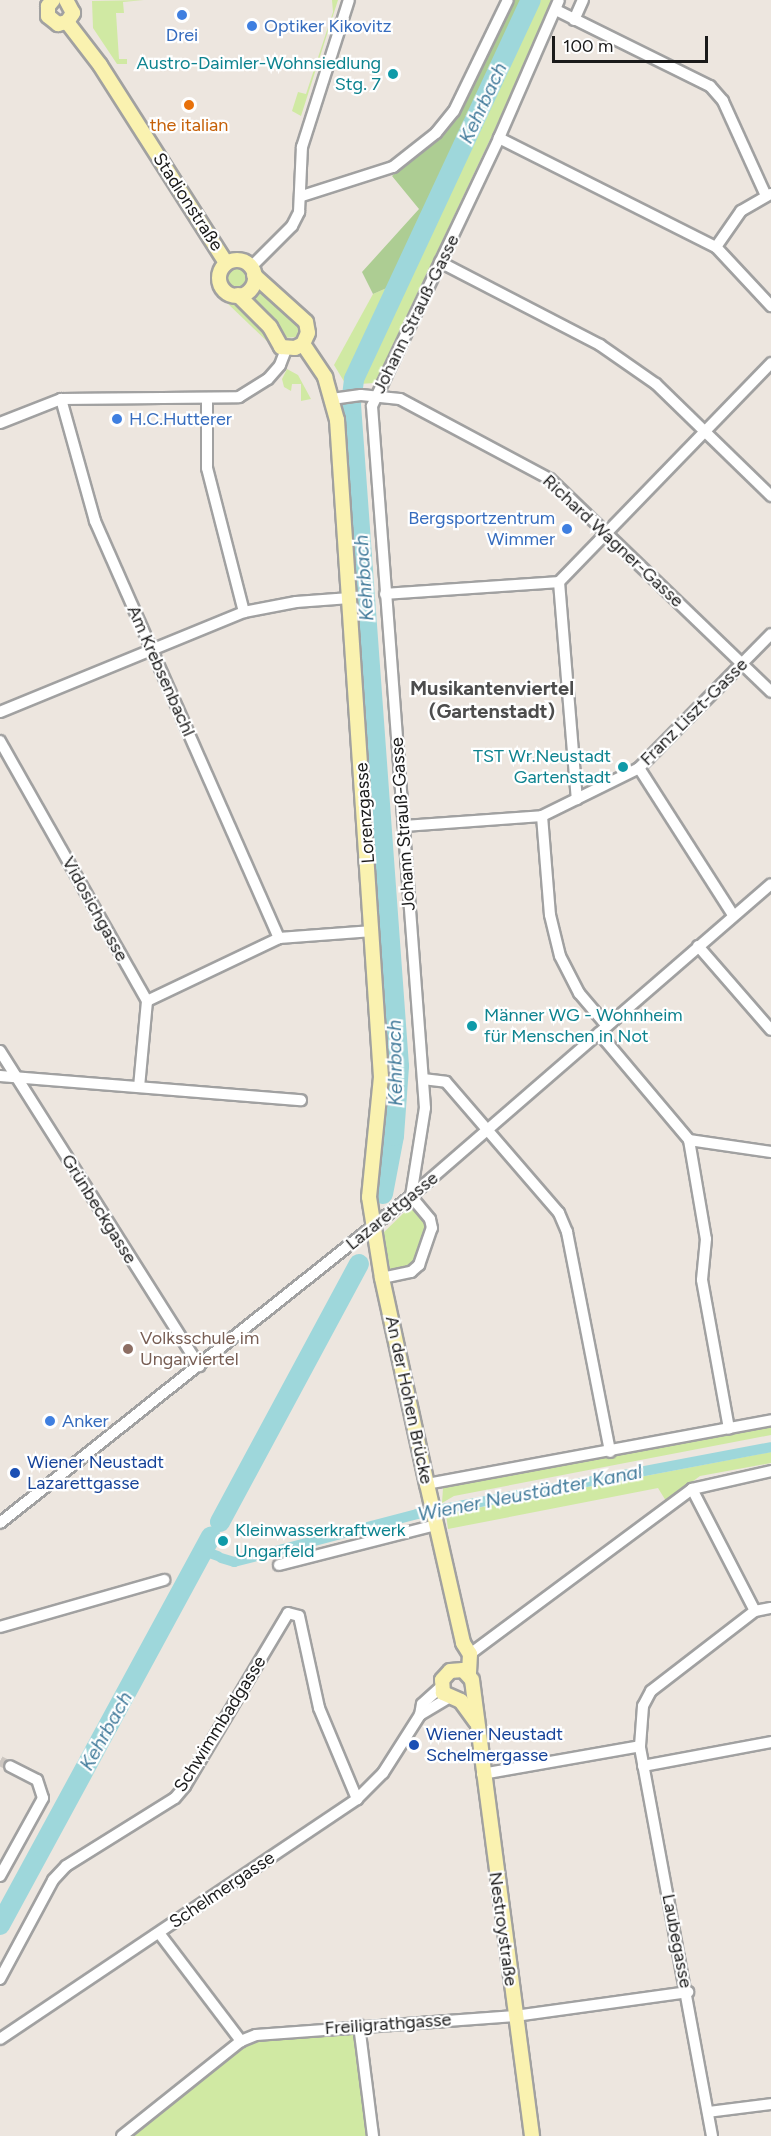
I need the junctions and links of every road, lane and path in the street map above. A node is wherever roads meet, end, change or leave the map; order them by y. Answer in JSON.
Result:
{"nodes":[{"id":1,"x":66,"y":0,"type":"edge"},
{"id":2,"x":349,"y":0,"type":"edge"},
{"id":3,"x":508,"y":0,"type":"edge"},
{"id":4,"x":583,"y":0,"type":"edge"},
{"id":5,"x":50,"y":1,"type":"edge"},
{"id":6,"x":557,"y":5,"type":"edge"},
{"id":7,"x":574,"y":20,"type":"junction"},
{"id":8,"x":67,"y":22,"type":"junction"},
{"id":9,"x":499,"y":138,"type":"junction"},
{"id":10,"x":769,"y":195,"type":"edge"},
{"id":11,"x":302,"y":196,"type":"junction"},
{"id":12,"x":716,"y":247,"type":"junction"},
{"id":13,"x":440,"y":262,"type":"junction"},
{"id":14,"x":226,"y":263,"type":"junction"},
{"id":15,"x":253,"y":271,"type":"junction"},
{"id":16,"x":238,"y":295,"type":"junction"},
{"id":17,"x":771,"y":306,"type":"edge"},
{"id":18,"x":303,"y":344,"type":"junction"},
{"id":19,"x":286,"y":349,"type":"junction"},
{"id":20,"x":771,"y":363,"type":"edge"},
{"id":21,"x":376,"y":396,"type":"junction"},
{"id":22,"x":338,"y":397,"type":"junction"},
{"id":23,"x":61,"y":399,"type":"junction"},
{"id":24,"x":207,"y":400,"type":"junction"},
{"id":25,"x":0,"y":423,"type":"edge"},
{"id":26,"x":705,"y":432,"type":"junction"},
{"id":27,"x":771,"y":496,"type":"edge"},
{"id":28,"x":610,"y":533,"type":"junction"},
{"id":29,"x":560,"y":582,"type":"junction"},
{"id":30,"x":385,"y":594,"type":"junction"},
{"id":31,"x":350,"y":598,"type":"junction"},
{"id":32,"x":244,"y":612,"type":"junction"},
{"id":33,"x":771,"y":634,"type":"edge"},
{"id":34,"x":150,"y":647,"type":"junction"},
{"id":35,"x":742,"y":664,"type":"junction"},
{"id":36,"x":771,"y":692,"type":"edge"},
{"id":37,"x":0,"y":712,"type":"edge"},
{"id":38,"x":0,"y":741,"type":"edge"},
{"id":39,"x":639,"y":768,"type":"junction"},
{"id":40,"x":577,"y":799,"type":"junction"},
{"id":41,"x":542,"y":816,"type":"junction"},
{"id":42,"x":404,"y":826,"type":"junction"},
{"id":43,"x":771,"y":884,"type":"edge"},
{"id":44,"x":733,"y":915,"type":"junction"},
{"id":45,"x":373,"y":931,"type":"junction"},
{"id":46,"x":279,"y":938,"type":"junction"},
{"id":47,"x":698,"y":946,"type":"junction"},
{"id":48,"x":147,"y":1001,"type":"junction"},
{"id":49,"x":603,"y":1029,"type":"junction"},
{"id":50,"x":771,"y":1030,"type":"edge"},
{"id":51,"x":0,"y":1051,"type":"edge"},
{"id":52,"x":0,"y":1076,"type":"edge"},
{"id":53,"x":16,"y":1077,"type":"junction"},
{"id":54,"x":423,"y":1079,"type":"junction"},
{"id":55,"x":139,"y":1087,"type":"junction"},
{"id":56,"x":301,"y":1100,"type":"dead end"},
{"id":57,"x":487,"y":1130,"type":"junction"},
{"id":58,"x":689,"y":1140,"type":"junction"},
{"id":59,"x":771,"y":1152,"type":"edge"},
{"id":60,"x":411,"y":1196,"type":"junction"},
{"id":61,"x":373,"y":1227,"type":"junction"},
{"id":62,"x":382,"y":1278,"type":"junction"},
{"id":63,"x":199,"y":1366,"type":"junction"},
{"id":64,"x":771,"y":1420,"type":"edge"},
{"id":65,"x":729,"y":1429,"type":"junction"},
{"id":66,"x":610,"y":1452,"type":"junction"},
{"id":67,"x":771,"y":1471,"type":"edge"},
{"id":68,"x":428,"y":1489,"type":"junction"},
{"id":69,"x":692,"y":1489,"type":"junction"},
{"id":70,"x":0,"y":1523,"type":"edge"},
{"id":71,"x":436,"y":1523,"type":"junction"},
{"id":72,"x":279,"y":1565,"type":"dead end"},
{"id":73,"x":164,"y":1580,"type":"dead end"},
{"id":74,"x":771,"y":1608,"type":"edge"},
{"id":75,"x":755,"y":1611,"type":"junction"},
{"id":76,"x":0,"y":1627,"type":"edge"},
{"id":77,"x":466,"y":1649,"type":"junction"},
{"id":78,"x":463,"y":1672,"type":"junction"},
{"id":79,"x":455,"y":1695,"type":"junction"},
{"id":80,"x":771,"y":1742,"type":"edge"},
{"id":81,"x":640,"y":1746,"type":"junction"},
{"id":82,"x":10,"y":1766,"type":"tunnel mouth"},
{"id":83,"x":643,"y":1766,"type":"junction"},
{"id":84,"x":482,"y":1774,"type":"junction"},
{"id":85,"x":357,"y":1798,"type":"junction"},
{"id":86,"x":0,"y":1876,"type":"edge"},
{"id":87,"x":159,"y":1933,"type":"junction"},
{"id":88,"x":0,"y":1978,"type":"edge"},
{"id":89,"x":688,"y":1992,"type":"junction"},
{"id":90,"x":515,"y":2016,"type":"junction"},
{"id":91,"x":358,"y":2025,"type":"junction"},
{"id":92,"x":0,"y":2039,"type":"edge"},
{"id":93,"x":241,"y":2041,"type":"junction"},
{"id":94,"x":771,"y":2104,"type":"edge"},
{"id":95,"x":708,"y":2112,"type":"junction"},
{"id":96,"x":122,"y":2136,"type":"edge"},
{"id":97,"x":373,"y":2136,"type":"edge"},
{"id":98,"x":532,"y":2136,"type":"edge"},
{"id":99,"x":712,"y":2136,"type":"edge"}],
"edges":[{"from":1,"to":8,"type":"street"},
{"from":2,"to":11,"type":"street"},
{"from":3,"to":11,"type":"street"},
{"from":4,"to":7,"type":"street"},
{"from":5,"to":8,"type":"street"},
{"from":6,"to":7,"type":"street"},
{"from":6,"to":9,"type":"street","name":"Johann Strauß-Gasse"},
{"from":7,"to":10,"type":"street"},
{"from":8,"to":14,"type":"street","name":"Stadionstraße"},
{"from":9,"to":12,"type":"street"},
{"from":9,"to":13,"type":"street","name":"Johann Strauß-Gasse"},
{"from":10,"to":12,"type":"street"},
{"from":11,"to":15,"type":"street"},
{"from":12,"to":17,"type":"street"},
{"from":13,"to":21,"type":"street","name":"Johann Strauß-Gasse"},
{"from":13,"to":26,"type":"street"},
{"from":14,"to":15,"type":"street"},
{"from":14,"to":16,"type":"street"},
{"from":15,"to":16,"type":"street"},
{"from":15,"to":18,"type":"street"},
{"from":16,"to":19,"type":"street"},
{"from":18,"to":19,"type":"street"},
{"from":18,"to":22,"type":"street"},
{"from":19,"to":24,"type":"street"},
{"from":20,"to":26,"type":"street"},
{"from":21,"to":22,"type":"street","name":"Richard Wagner-Gasse"},
{"from":21,"to":28,"type":"street","name":"Richard Wagner-Gasse"},
{"from":21,"to":30,"type":"street","name":"Johann Strauß-Gasse"},
{"from":22,"to":31,"type":"street","name":"Lorenzgasse"},
{"from":23,"to":24,"type":"street"},
{"from":23,"to":25,"type":"street"},
{"from":23,"to":34,"type":"street","name":"Am Krebsenbachl"},
{"from":24,"to":32,"type":"street"},
{"from":26,"to":27,"type":"street"},
{"from":26,"to":28,"type":"street"},
{"from":28,"to":29,"type":"street"},
{"from":28,"to":35,"type":"street","name":"Richard Wagner-Gasse"},
{"from":29,"to":30,"type":"street"},
{"from":29,"to":40,"type":"street"},
{"from":30,"to":42,"type":"street","name":"Johann Strauß-Gasse"},
{"from":31,"to":32,"type":"street"},
{"from":31,"to":45,"type":"street","name":"Lorenzgasse"},
{"from":32,"to":34,"type":"street"},
{"from":33,"to":35,"type":"street","name":"Franz Liszt-Gasse"},
{"from":34,"to":37,"type":"street"},
{"from":34,"to":46,"type":"street","name":"Am Krebsenbachl"},
{"from":35,"to":36,"type":"street","name":"Richard Wagner-Gasse"},
{"from":35,"to":39,"type":"street","name":"Franz Liszt-Gasse"},
{"from":38,"to":48,"type":"street","name":"Vidosichgasse"},
{"from":39,"to":40,"type":"street","name":"Franz Liszt-Gasse"},
{"from":39,"to":44,"type":"street"},
{"from":40,"to":41,"type":"street","name":"Franz Liszt-Gasse"},
{"from":41,"to":42,"type":"street","name":"Franz Liszt-Gasse"},
{"from":41,"to":49,"type":"street"},
{"from":42,"to":54,"type":"street","name":"Johann Strauß-Gasse"},
{"from":43,"to":44,"type":"street","name":"Lazarettgasse"},
{"from":44,"to":47,"type":"street","name":"Lazarettgasse"},
{"from":45,"to":46,"type":"street"},
{"from":45,"to":61,"type":"street","name":"Lorenzgasse"},
{"from":46,"to":48,"type":"street"},
{"from":47,"to":49,"type":"street","name":"Lazarettgasse"},
{"from":47,"to":50,"type":"street"},
{"from":48,"to":55,"type":"street"},
{"from":49,"to":57,"type":"street","name":"Lazarettgasse"},
{"from":49,"to":58,"type":"street"},
{"from":51,"to":53,"type":"street","name":"Grünbeckgasse"},
{"from":52,"to":53,"type":"street"},
{"from":53,"to":55,"type":"street"},
{"from":53,"to":63,"type":"street","name":"Grünbeckgasse"},
{"from":54,"to":57,"type":"street"},
{"from":54,"to":60,"type":"street","name":"Johann Strauß-Gasse"},
{"from":55,"to":56,"type":"street"},
{"from":57,"to":60,"type":"street","name":"Lazarettgasse"},
{"from":57,"to":66,"type":"street"},
{"from":58,"to":59,"type":"street"},
{"from":58,"to":65,"type":"street"},
{"from":60,"to":61,"type":"street","name":"Lazarettgasse"},
{"from":60,"to":62,"type":"street"},
{"from":61,"to":62,"type":"street","name":"An der Hohen Brücke"},
{"from":61,"to":63,"type":"street","name":"Lazarettgasse"},
{"from":62,"to":68,"type":"street","name":"An der Hohen Brücke"},
{"from":63,"to":70,"type":"street","name":"Lazarettgasse"},
{"from":64,"to":65,"type":"street"},
{"from":65,"to":66,"type":"street"},
{"from":66,"to":68,"type":"street"},
{"from":67,"to":69,"type":"street"},
{"from":68,"to":71,"type":"street","name":"An der Hohen Brücke"},
{"from":69,"to":75,"type":"street"},
{"from":69,"to":77,"type":"street"},
{"from":71,"to":72,"type":"street"},
{"from":71,"to":77,"type":"street","name":"An der Hohen Brücke"},
{"from":73,"to":76,"type":"street"},
{"from":74,"to":75,"type":"street"},
{"from":75,"to":81,"type":"street","name":"Laubegasse"},
{"from":77,"to":78,"type":"street","name":"An der Hohen Brücke"},
{"from":78,"to":79,"type":"street","name":"Nestroystraße"},
{"from":78,"to":79,"type":"street"},
{"from":79,"to":84,"type":"street","name":"Nestroystraße"},
{"from":79,"to":85,"type":"street","name":"Schelmergasse"},
{"from":80,"to":83,"type":"street"},
{"from":81,"to":83,"type":"street","name":"Laubegasse"},
{"from":81,"to":84,"type":"street"},
{"from":82,"to":86,"type":"street"},
{"from":83,"to":89,"type":"street","name":"Laubegasse"},
{"from":84,"to":90,"type":"street","name":"Nestroystraße"},
{"from":85,"to":87,"type":"street","name":"Schelmergasse"},
{"from":85,"to":88,"type":"street","name":"Schwimmbadgasse"},
{"from":87,"to":92,"type":"street","name":"Schelmergasse"},
{"from":87,"to":93,"type":"street"},
{"from":89,"to":90,"type":"street","name":"Freiligrathgasse"},
{"from":89,"to":95,"type":"street","name":"Laubegasse"},
{"from":90,"to":91,"type":"street","name":"Freiligrathgasse"},
{"from":90,"to":98,"type":"street","name":"Nestroystraße"},
{"from":91,"to":93,"type":"street","name":"Freiligrathgasse"},
{"from":91,"to":97,"type":"street"},
{"from":93,"to":96,"type":"street","name":"Freiligrathgasse"},
{"from":94,"to":95,"type":"street"},
{"from":95,"to":99,"type":"street","name":"Laubegasse"}]}
